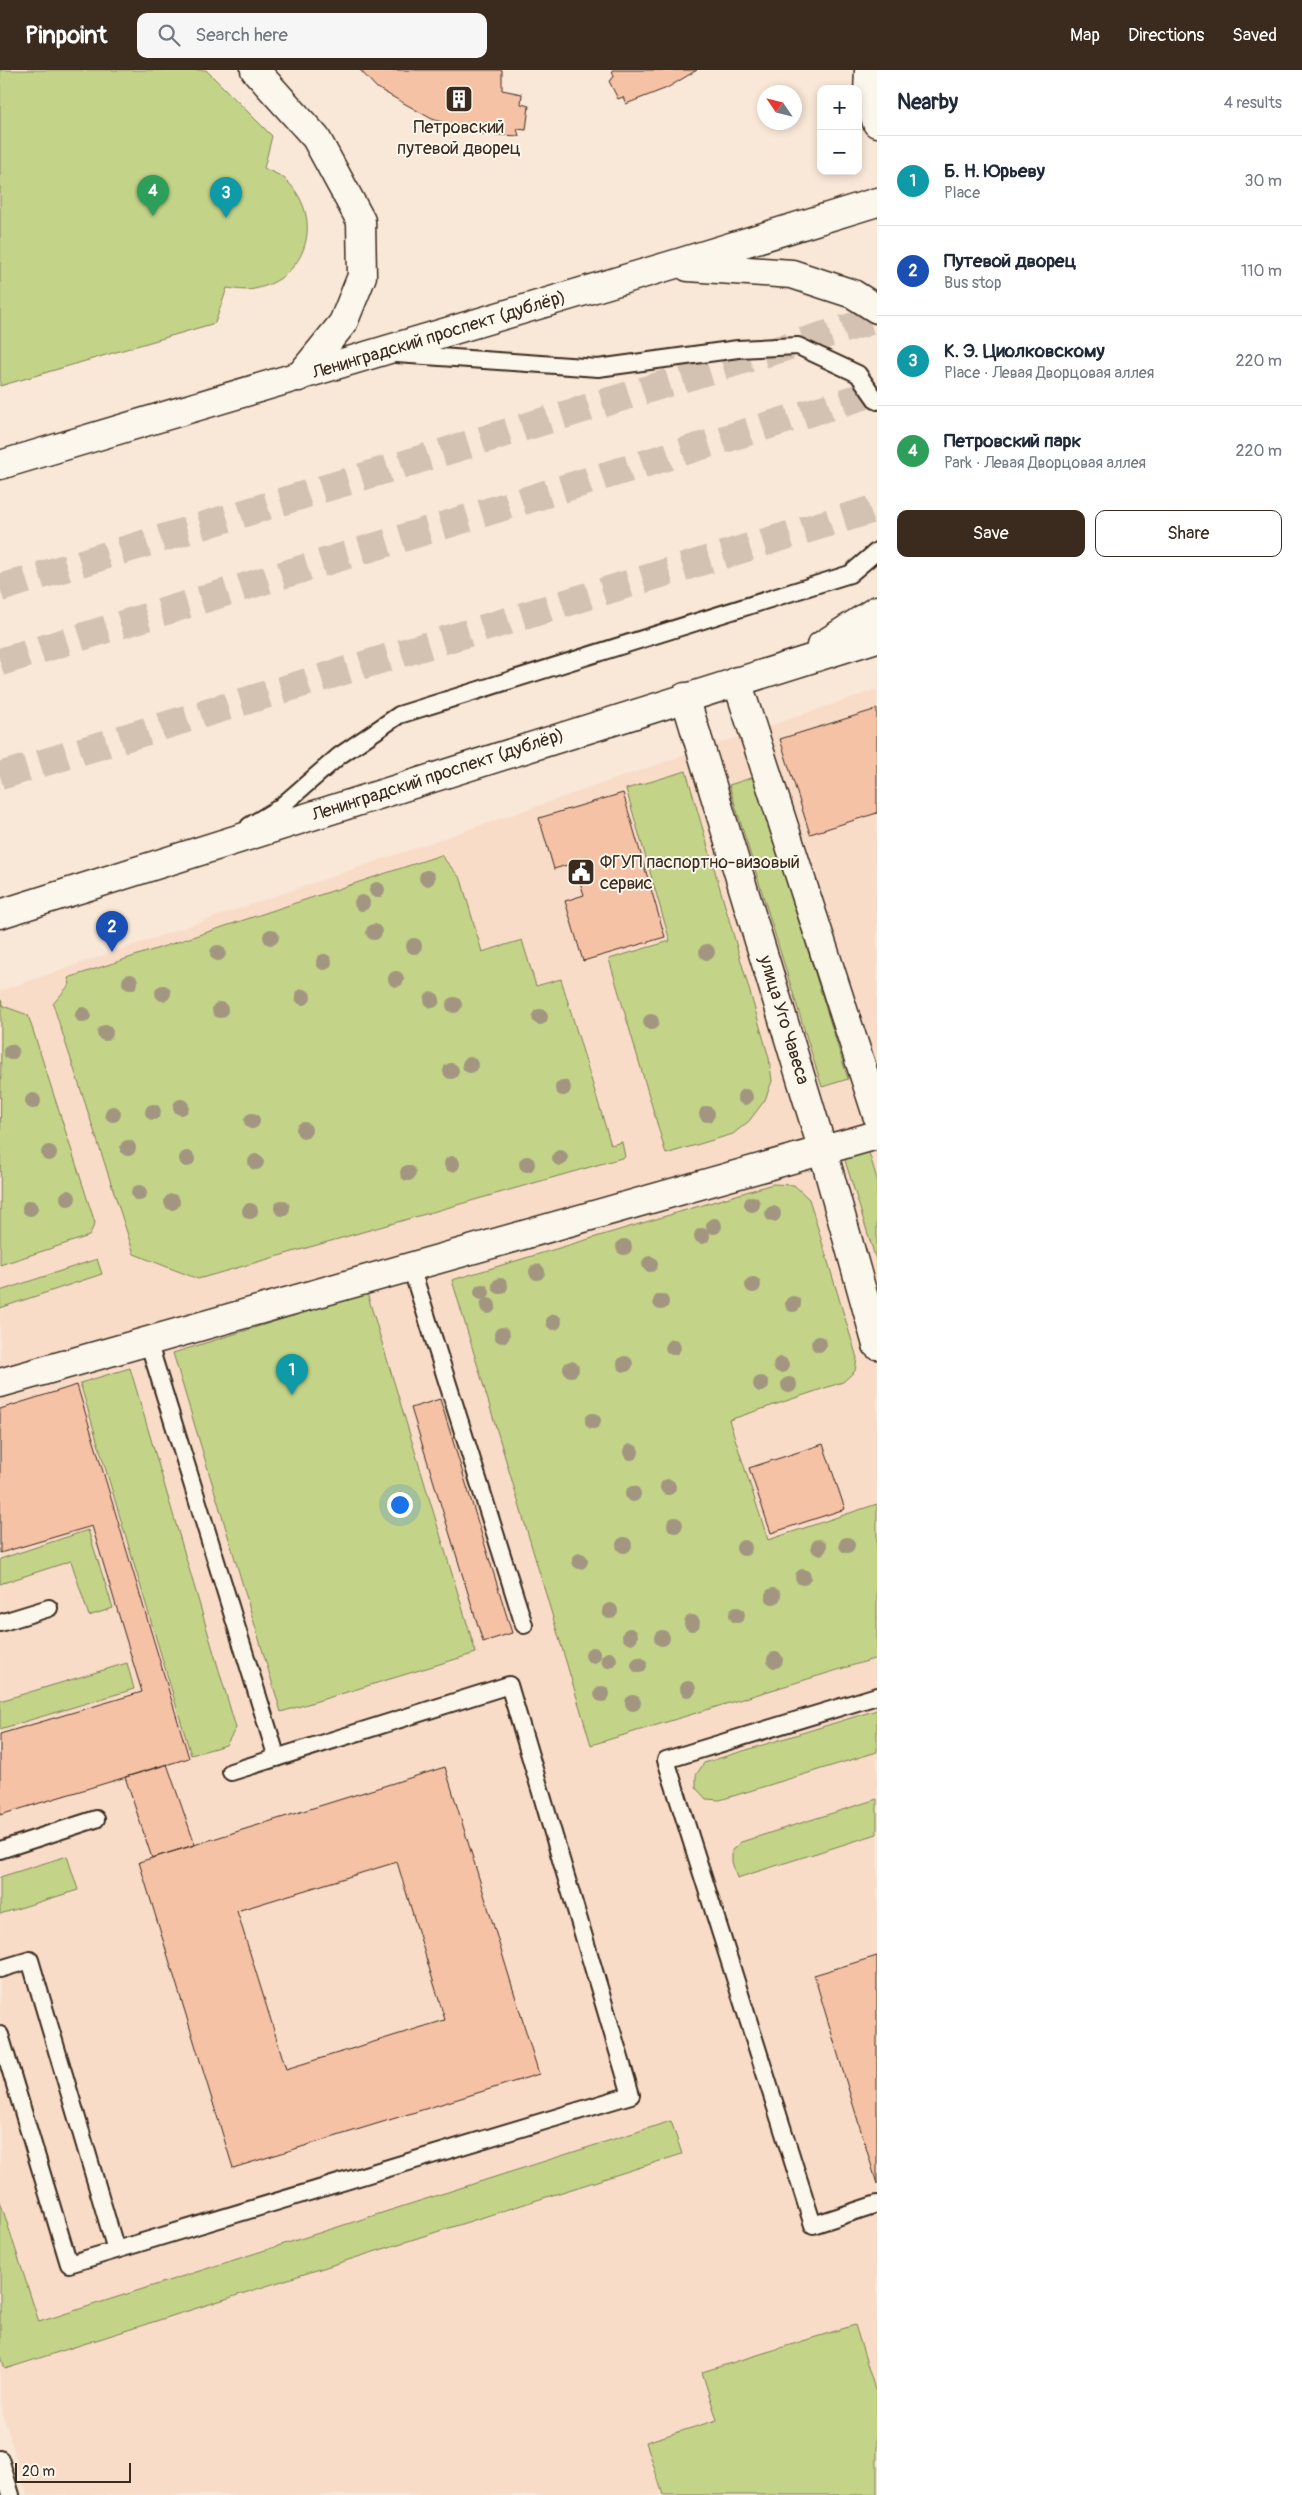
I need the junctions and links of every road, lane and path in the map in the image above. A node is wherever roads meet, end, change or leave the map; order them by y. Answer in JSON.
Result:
{"nodes":[{"id":1,"x":255,"y":70,"type":"edge"},
{"id":2,"x":869,"y":70,"type":"edge"},
{"id":3,"x":877,"y":123,"type":"edge"},
{"id":4,"x":877,"y":202,"type":"edge"},
{"id":5,"x":672,"y":265,"type":"junction"},
{"id":6,"x":877,"y":309,"type":"edge"},
{"id":7,"x":381,"y":353,"type":"junction"},
{"id":8,"x":298,"y":377,"type":"junction"},
{"id":9,"x":877,"y":401,"type":"edge"},
{"id":10,"x":0,"y":465,"type":"edge"},
{"id":11,"x":877,"y":551,"type":"edge"},
{"id":12,"x":877,"y":610,"type":"edge"},
{"id":13,"x":877,"y":638,"type":"edge"},
{"id":14,"x":790,"y":666,"type":"junction"},
{"id":15,"x":737,"y":682,"type":"junction"},
{"id":16,"x":685,"y":697,"type":"junction"},
{"id":17,"x":219,"y":844,"type":"junction"},
{"id":18,"x":0,"y":914,"type":"edge"},
{"id":19,"x":877,"y":1115,"type":"edge"},
{"id":20,"x":877,"y":1135,"type":"edge"},
{"id":21,"x":822,"y":1151,"type":"junction"},
{"id":22,"x":411,"y":1267,"type":"junction"},
{"id":23,"x":148,"y":1341,"type":"junction"},
{"id":24,"x":877,"y":1346,"type":"edge"},
{"id":25,"x":0,"y":1383,"type":"edge"},
{"id":26,"x":49,"y":1608,"type":"dead end"},
{"id":27,"x":0,"y":1623,"type":"edge"},
{"id":28,"x":524,"y":1625,"type":"dead end"},
{"id":29,"x":877,"y":1696,"type":"edge"},
{"id":30,"x":277,"y":1758,"type":"junction"},
{"id":31,"x":231,"y":1772,"type":"dead end"},
{"id":32,"x":96,"y":1819,"type":"dead end"},
{"id":33,"x":0,"y":1850,"type":"edge"},
{"id":34,"x":0,"y":1969,"type":"edge"},
{"id":35,"x":0,"y":2035,"type":"edge"},
{"id":36,"x":877,"y":2204,"type":"edge"},
{"id":37,"x":116,"y":2250,"type":"junction"},
{"id":38,"x":0,"y":2459,"type":"edge"},
{"id":39,"x":11,"y":2495,"type":"edge"}],
"edges":[{"from":1,"to":8,"type":"street"},
{"from":2,"to":3,"type":"street"},
{"from":4,"to":5,"type":"street","name":"Ленинградский проспект (дублёр)"},
{"from":5,"to":6,"type":"street"},
{"from":5,"to":7,"type":"street","name":"Ленинградский проспект (дублёр)"},
{"from":7,"to":8,"type":"street","name":"Ленинградский проспект (дублёр)"},
{"from":7,"to":9,"type":"lane"},
{"from":8,"to":10,"type":"street","name":"Ленинградский проспект (дублёр)"},
{"from":11,"to":17,"type":"lane"},
{"from":12,"to":14,"type":"street"},
{"from":13,"to":14,"type":"street","name":"Ленинградский проспект (дублёр)"},
{"from":14,"to":15,"type":"street","name":"Ленинградский проспект (дублёр)"},
{"from":15,"to":16,"type":"street","name":"Ленинградский проспект (дублёр)"},
{"from":15,"to":19,"type":"street"},
{"from":16,"to":17,"type":"street","name":"Ленинградский проспект (дублёр)"},
{"from":16,"to":21,"type":"street","name":"улица Уго Чавеса"},
{"from":17,"to":18,"type":"street","name":"Ленинградский проспект (дублёр)"},
{"from":20,"to":21,"type":"street"},
{"from":21,"to":22,"type":"street"},
{"from":21,"to":24,"type":"street","name":"улица Уго Чавеса"},
{"from":22,"to":23,"type":"street"},
{"from":22,"to":28,"type":"lane"},
{"from":23,"to":25,"type":"street"},
{"from":23,"to":30,"type":"lane"},
{"from":26,"to":27,"type":"lane"},
{"from":29,"to":36,"type":"lane"},
{"from":30,"to":31,"type":"lane"},
{"from":30,"to":37,"type":"lane"},
{"from":32,"to":33,"type":"lane"},
{"from":34,"to":37,"type":"lane"},
{"from":35,"to":37,"type":"lane"},
{"from":38,"to":39,"type":"lane"}]}
